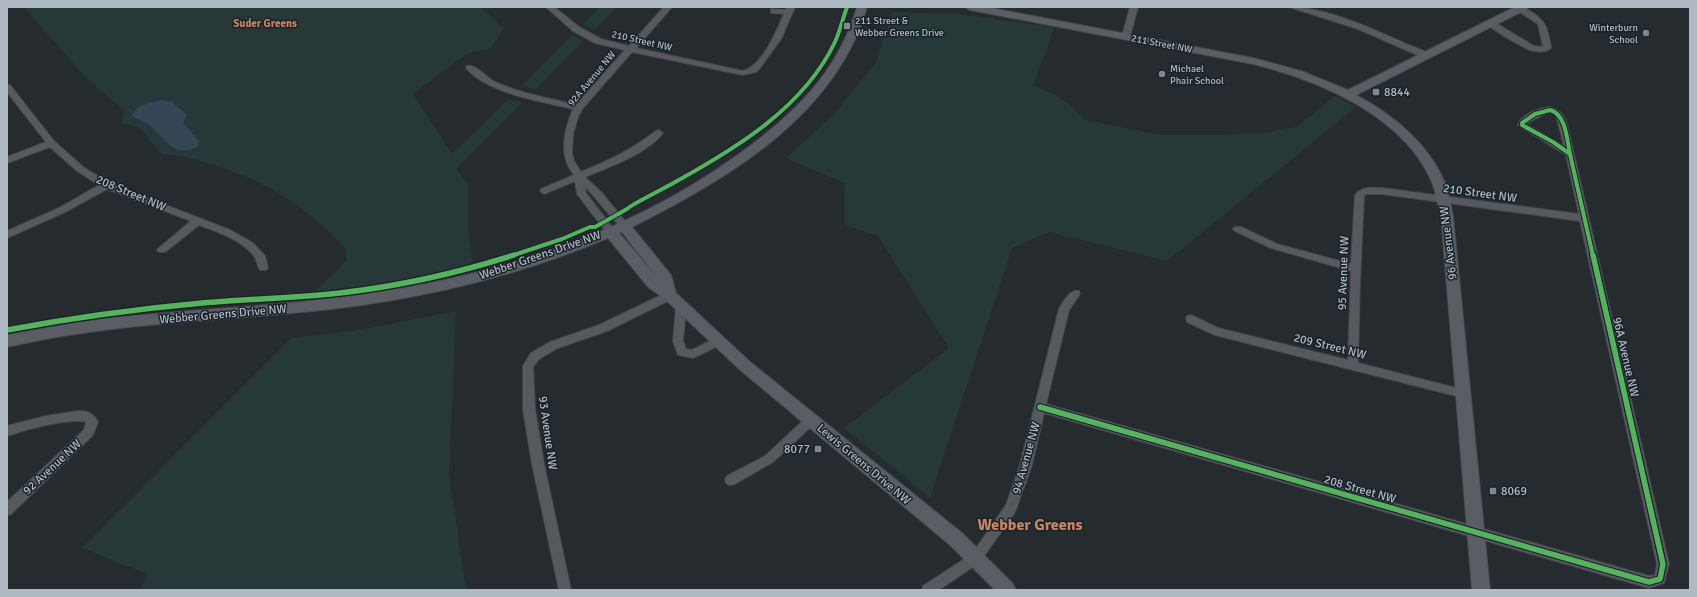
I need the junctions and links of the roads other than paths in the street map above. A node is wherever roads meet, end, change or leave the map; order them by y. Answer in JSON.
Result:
{"nodes":[{"id":1,"x":550,"y":7,"type":"edge"},
{"id":2,"x":668,"y":7,"type":"edge"},
{"id":3,"x":862,"y":7,"type":"edge"},
{"id":4,"x":970,"y":7,"type":"edge"},
{"id":5,"x":1134,"y":7,"type":"edge"},
{"id":6,"x":1292,"y":7,"type":"edge"},
{"id":7,"x":1522,"y":8,"type":"edge"},
{"id":8,"x":791,"y":10,"type":"edge"},
{"id":9,"x":774,"y":11,"type":"dead end"},
{"id":10,"x":1491,"y":24,"type":"junction"},
{"id":11,"x":1126,"y":36,"type":"junction"},
{"id":12,"x":630,"y":49,"type":"junction"},
{"id":13,"x":1427,"y":56,"type":"junction"},
{"id":14,"x":470,"y":68,"type":"dead end"},
{"id":15,"x":7,"y":87,"type":"edge"},
{"id":16,"x":1349,"y":94,"type":"junction"},
{"id":17,"x":10,"y":97,"type":"edge"},
{"id":18,"x":578,"y":108,"type":"junction"},
{"id":19,"x":659,"y":132,"type":"dead end"},
{"id":20,"x":51,"y":143,"type":"junction"},
{"id":21,"x":1570,"y":154,"type":"junction"},
{"id":22,"x":7,"y":160,"type":"edge"},
{"id":23,"x":579,"y":176,"type":"junction"},
{"id":24,"x":106,"y":185,"type":"junction"},
{"id":25,"x":1373,"y":190,"type":"joint"},
{"id":26,"x":544,"y":191,"type":"dead end"},
{"id":27,"x":1443,"y":200,"type":"junction"},
{"id":28,"x":1584,"y":218,"type":"junction"},
{"id":29,"x":197,"y":221,"type":"junction"},
{"id":30,"x":624,"y":226,"type":"junction"},
{"id":31,"x":1238,"y":229,"type":"dead end"},
{"id":32,"x":610,"y":231,"type":"junction"},
{"id":33,"x":7,"y":234,"type":"edge"},
{"id":34,"x":162,"y":250,"type":"dead end"},
{"id":35,"x":263,"y":268,"type":"dead end"},
{"id":36,"x":1355,"y":269,"type":"junction"},
{"id":37,"x":1075,"y":294,"type":"dead end"},
{"id":38,"x":675,"y":300,"type":"junction"},
{"id":39,"x":1191,"y":320,"type":"dead end"},
{"id":40,"x":7,"y":341,"type":"edge"},
{"id":41,"x":718,"y":341,"type":"junction"},
{"id":42,"x":1353,"y":366,"type":"junction"},
{"id":43,"x":1464,"y":394,"type":"junction"},
{"id":44,"x":1040,"y":408,"type":"junction"},
{"id":45,"x":811,"y":420,"type":"junction"},
{"id":46,"x":7,"y":432,"type":"edge"},
{"id":47,"x":731,"y":480,"type":"dead end"},
{"id":48,"x":7,"y":510,"type":"edge"},
{"id":49,"x":1476,"y":532,"type":"junction"},
{"id":50,"x":976,"y":558,"type":"junction"},
{"id":51,"x":1663,"y":564,"type":"joint"},
{"id":52,"x":565,"y":590,"type":"edge"},
{"id":53,"x":928,"y":590,"type":"edge"},
{"id":54,"x":1006,"y":590,"type":"edge"},
{"id":55,"x":1481,"y":590,"type":"edge"}],
"edges":[{"from":1,"to":12,"type":"street","name":"210 Street NW"},
{"from":2,"to":12,"type":"street","name":"92A Avenue NW"},
{"from":3,"to":30,"type":"street","name":"Webber Greens Drive NW"},
{"from":4,"to":11,"type":"street","name":"211 Street NW"},
{"from":5,"to":11,"type":"street"},
{"from":6,"to":13,"type":"street"},
{"from":7,"to":10,"type":"street"},
{"from":7,"to":10,"type":"street"},
{"from":8,"to":9,"type":"street"},
{"from":8,"to":12,"type":"street","name":"210 Street NW"},
{"from":10,"to":13,"type":"street"},
{"from":11,"to":16,"type":"street","name":"211 Street NW"},
{"from":12,"to":18,"type":"street","name":"92A Avenue NW"},
{"from":13,"to":16,"type":"street"},
{"from":14,"to":18,"type":"street"},
{"from":15,"to":17,"type":"street","name":"208 Street NW"},
{"from":16,"to":27,"type":"street","name":"96 Avenue NW"},
{"from":17,"to":20,"type":"street","name":"208 Street NW"},
{"from":18,"to":23,"type":"street","name":"92A Avenue NW"},
{"from":19,"to":23,"type":"street"},
{"from":20,"to":22,"type":"street"},
{"from":20,"to":24,"type":"street","name":"208 Street NW"},
{"from":21,"to":21,"type":"street","name":"96A Avenue NW"},
{"from":21,"to":28,"type":"street","name":"96A Avenue NW"},
{"from":23,"to":26,"type":"street"},
{"from":23,"to":30,"type":"street","name":"92A Avenue NW"},
{"from":23,"to":32,"type":"street","name":"92A Avenue NW"},
{"from":24,"to":29,"type":"street","name":"208 Street NW"},
{"from":24,"to":33,"type":"street"},
{"from":25,"to":27,"type":"street","name":"210 Street NW"},
{"from":25,"to":36,"type":"street","name":"95 Avenue NW"},
{"from":27,"to":28,"type":"street","name":"210 Street NW"},
{"from":27,"to":43,"type":"street","name":"96 Avenue NW"},
{"from":28,"to":51,"type":"street","name":"96A Avenue NW"},
{"from":29,"to":34,"type":"street"},
{"from":29,"to":35,"type":"street","name":"208 Street NW"},
{"from":30,"to":32,"type":"street","name":"Webber Greens Drive NW"},
{"from":30,"to":38,"type":"street"},
{"from":31,"to":36,"type":"street"},
{"from":32,"to":38,"type":"street","name":"Lewis Greens Drive NW"},
{"from":32,"to":40,"type":"street","name":"Webber Greens Drive NW"},
{"from":36,"to":42,"type":"street","name":"95 Avenue NW"},
{"from":37,"to":44,"type":"street","name":"94 Avenue NW"},
{"from":38,"to":41,"type":"street","name":"Lewis Greens Drive NW"},
{"from":38,"to":41,"type":"street"},
{"from":38,"to":52,"type":"street","name":"93 Avenue NW"},
{"from":39,"to":42,"type":"street","name":"209 Street NW"},
{"from":41,"to":45,"type":"street","name":"Lewis Greens Drive NW"},
{"from":42,"to":43,"type":"street","name":"209 Street NW"},
{"from":43,"to":49,"type":"street","name":"96 Avenue NW"},
{"from":44,"to":49,"type":"street","name":"208 Street NW"},
{"from":44,"to":50,"type":"street","name":"94 Avenue NW"},
{"from":45,"to":47,"type":"street"},
{"from":45,"to":50,"type":"street","name":"Lewis Greens Drive NW"},
{"from":46,"to":48,"type":"street","name":"92 Avenue NW"},
{"from":49,"to":51,"type":"street","name":"208 Street NW"},
{"from":49,"to":55,"type":"street","name":"96 Avenue NW"},
{"from":50,"to":53,"type":"street","name":"94 Avenue NW"},
{"from":50,"to":54,"type":"street","name":"Lewis Greens Drive NW"}]}
